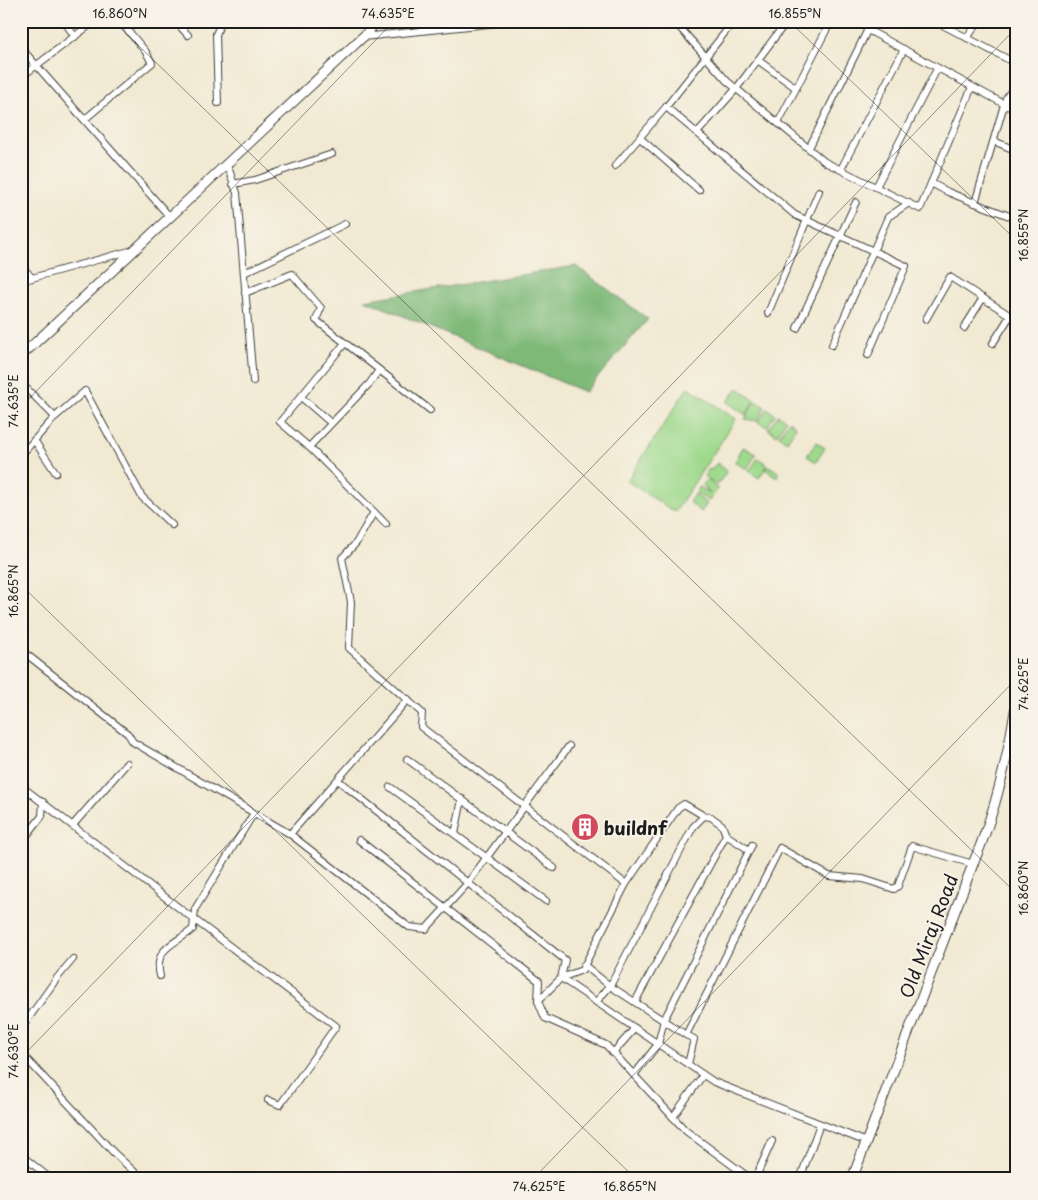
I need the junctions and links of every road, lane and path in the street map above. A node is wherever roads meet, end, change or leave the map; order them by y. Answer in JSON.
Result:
{"nodes":[{"id":1,"x":64,"y":21,"type":"edge"},
{"id":2,"x":95,"y":21,"type":"edge"},
{"id":3,"x":120,"y":21,"type":"edge"},
{"id":4,"x":175,"y":21,"type":"edge"},
{"id":5,"x":222,"y":21,"type":"edge"},
{"id":6,"x":734,"y":21,"type":"edge"},
{"id":7,"x":787,"y":21,"type":"edge"},
{"id":8,"x":831,"y":21,"type":"edge"},
{"id":9,"x":860,"y":21,"type":"edge"},
{"id":10,"x":872,"y":21,"type":"edge"},
{"id":11,"x":935,"y":21,"type":"edge"},
{"id":12,"x":978,"y":21,"type":"edge"},
{"id":13,"x":371,"y":23,"type":"edge"},
{"id":14,"x":498,"y":23,"type":"dead end"},
{"id":15,"x":679,"y":23,"type":"edge"},
{"id":16,"x":868,"y":30,"type":"junction"},
{"id":17,"x":188,"y":35,"type":"dead end"},
{"id":18,"x":75,"y":37,"type":"junction"},
{"id":19,"x":362,"y":38,"type":"junction"},
{"id":20,"x":967,"y":38,"type":"junction"},
{"id":21,"x":21,"y":48,"type":"edge"},
{"id":22,"x":904,"y":49,"type":"junction"},
{"id":23,"x":707,"y":58,"type":"junction"},
{"id":24,"x":759,"y":61,"type":"junction"},
{"id":25,"x":1017,"y":64,"type":"edge"},
{"id":26,"x":36,"y":66,"type":"junction"},
{"id":27,"x":937,"y":69,"type":"junction"},
{"id":28,"x":21,"y":77,"type":"edge"},
{"id":29,"x":1017,"y":83,"type":"edge"},
{"id":30,"x":972,"y":87,"type":"junction"},
{"id":31,"x":796,"y":88,"type":"junction"},
{"id":32,"x":736,"y":89,"type":"junction"},
{"id":33,"x":218,"y":103,"type":"dead end"},
{"id":34,"x":1004,"y":104,"type":"junction"},
{"id":35,"x":666,"y":107,"type":"junction"},
{"id":36,"x":1017,"y":111,"type":"edge"},
{"id":37,"x":84,"y":120,"type":"junction"},
{"id":38,"x":778,"y":123,"type":"junction"},
{"id":39,"x":697,"y":133,"type":"junction"},
{"id":40,"x":640,"y":138,"type":"junction"},
{"id":41,"x":994,"y":141,"type":"junction"},
{"id":42,"x":809,"y":148,"type":"junction"},
{"id":43,"x":1017,"y":151,"type":"edge"},
{"id":44,"x":332,"y":154,"type":"dead end"},
{"id":45,"x":227,"y":164,"type":"junction"},
{"id":46,"x":614,"y":166,"type":"dead end"},
{"id":47,"x":841,"y":170,"type":"junction"},
{"id":48,"x":931,"y":183,"type":"junction"},
{"id":49,"x":233,"y":184,"type":"junction"},
{"id":50,"x":876,"y":187,"type":"junction"},
{"id":51,"x":699,"y":190,"type":"dead end"},
{"id":52,"x":819,"y":191,"type":"dead end"},
{"id":53,"x":856,"y":202,"type":"dead end"},
{"id":54,"x":975,"y":203,"type":"junction"},
{"id":55,"x":909,"y":204,"type":"junction"},
{"id":56,"x":170,"y":217,"type":"junction"},
{"id":57,"x":1017,"y":217,"type":"edge"},
{"id":58,"x":806,"y":221,"type":"junction"},
{"id":59,"x":345,"y":224,"type":"dead end"},
{"id":60,"x":840,"y":236,"type":"junction"},
{"id":61,"x":135,"y":250,"type":"junction"},
{"id":62,"x":873,"y":251,"type":"junction"},
{"id":63,"x":21,"y":265,"type":"edge"},
{"id":64,"x":244,"y":272,"type":"junction"},
{"id":65,"x":32,"y":278,"type":"junction"},
{"id":66,"x":21,"y":281,"type":"edge"},
{"id":67,"x":245,"y":293,"type":"junction"},
{"id":68,"x":983,"y":298,"type":"junction"},
{"id":69,"x":768,"y":313,"type":"dead end"},
{"id":70,"x":1010,"y":316,"type":"junction"},
{"id":71,"x":926,"y":319,"type":"dead end"},
{"id":72,"x":1017,"y":320,"type":"edge"},
{"id":73,"x":797,"y":328,"type":"dead end"},
{"id":74,"x":964,"y":328,"type":"dead end"},
{"id":75,"x":345,"y":343,"type":"junction"},
{"id":76,"x":993,"y":344,"type":"dead end"},
{"id":77,"x":832,"y":345,"type":"dead end"},
{"id":78,"x":868,"y":355,"type":"dead end"},
{"id":79,"x":21,"y":356,"type":"edge"},
{"id":80,"x":379,"y":370,"type":"junction"},
{"id":81,"x":21,"y":382,"type":"edge"},
{"id":82,"x":253,"y":382,"type":"dead end"},
{"id":83,"x":302,"y":398,"type":"junction"},
{"id":84,"x":430,"y":410,"type":"dead end"},
{"id":85,"x":55,"y":417,"type":"junction"},
{"id":86,"x":331,"y":423,"type":"junction"},
{"id":87,"x":34,"y":440,"type":"junction"},
{"id":88,"x":309,"y":447,"type":"junction"},
{"id":89,"x":21,"y":455,"type":"edge"},
{"id":90,"x":56,"y":473,"type":"dead end"},
{"id":91,"x":374,"y":512,"type":"junction"},
{"id":92,"x":386,"y":524,"type":"dead end"},
{"id":93,"x":172,"y":525,"type":"dead end"},
{"id":94,"x":21,"y":650,"type":"edge"},
{"id":95,"x":408,"y":699,"type":"junction"},
{"id":96,"x":1017,"y":699,"type":"edge"},
{"id":97,"x":569,"y":746,"type":"dead end"},
{"id":98,"x":408,"y":759,"type":"dead end"},
{"id":99,"x":127,"y":763,"type":"dead end"},
{"id":100,"x":338,"y":781,"type":"junction"},
{"id":101,"x":21,"y":786,"type":"edge"},
{"id":102,"x":390,"y":787,"type":"dead end"},
{"id":103,"x":462,"y":799,"type":"junction"},
{"id":104,"x":43,"y":802,"type":"junction"},
{"id":105,"x":524,"y":806,"type":"junction"},
{"id":106,"x":254,"y":813,"type":"junction"},
{"id":107,"x":704,"y":816,"type":"junction"},
{"id":108,"x":73,"y":825,"type":"junction"},
{"id":109,"x":506,"y":832,"type":"junction"},
{"id":110,"x":290,"y":834,"type":"junction"},
{"id":111,"x":455,"y":834,"type":"junction"},
{"id":112,"x":726,"y":835,"type":"junction"},
{"id":113,"x":359,"y":840,"type":"dead end"},
{"id":114,"x":21,"y":843,"type":"edge"},
{"id":115,"x":486,"y":858,"type":"junction"},
{"id":116,"x":973,"y":864,"type":"junction"},
{"id":117,"x":554,"y":868,"type":"dead end"},
{"id":118,"x":467,"y":884,"type":"junction"},
{"id":119,"x":626,"y":884,"type":"junction"},
{"id":120,"x":546,"y":901,"type":"dead end"},
{"id":121,"x":446,"y":908,"type":"junction"},
{"id":122,"x":196,"y":920,"type":"junction"},
{"id":123,"x":72,"y":959,"type":"dead end"},
{"id":124,"x":584,"y":966,"type":"junction"},
{"id":125,"x":160,"y":976,"type":"dead end"},
{"id":126,"x":561,"y":978,"type":"junction"},
{"id":127,"x":610,"y":986,"type":"junction"},
{"id":128,"x":538,"y":1001,"type":"junction"},
{"id":129,"x":596,"y":1002,"type":"junction"},
{"id":130,"x":635,"y":1002,"type":"junction"},
{"id":131,"x":664,"y":1020,"type":"junction"},
{"id":132,"x":634,"y":1028,"type":"junction"},
{"id":133,"x":21,"y":1029,"type":"edge"},
{"id":134,"x":686,"y":1035,"type":"junction"},
{"id":135,"x":658,"y":1044,"type":"junction"},
{"id":136,"x":613,"y":1052,"type":"junction"},
{"id":137,"x":21,"y":1054,"type":"edge"},
{"id":138,"x":688,"y":1064,"type":"junction"},
{"id":139,"x":634,"y":1075,"type":"junction"},
{"id":140,"x":703,"y":1075,"type":"junction"},
{"id":141,"x":268,"y":1100,"type":"dead end"},
{"id":142,"x":673,"y":1117,"type":"junction"},
{"id":143,"x":820,"y":1124,"type":"junction"},
{"id":144,"x":772,"y":1141,"type":"dead end"},
{"id":145,"x":867,"y":1142,"type":"junction"},
{"id":146,"x":21,"y":1155,"type":"edge"},
{"id":147,"x":51,"y":1179,"type":"edge"},
{"id":148,"x":142,"y":1179,"type":"edge"},
{"id":149,"x":751,"y":1179,"type":"edge"},
{"id":150,"x":755,"y":1179,"type":"edge"},
{"id":151,"x":800,"y":1179,"type":"edge"},
{"id":152,"x":852,"y":1179,"type":"edge"}],
"edges":[{"from":1,"to":18,"type":"street"},
{"from":2,"to":18,"type":"street"},
{"from":3,"to":37,"type":"street"},
{"from":4,"to":17,"type":"street"},
{"from":5,"to":33,"type":"street"},
{"from":6,"to":23,"type":"street"},
{"from":7,"to":24,"type":"street"},
{"from":8,"to":31,"type":"street"},
{"from":9,"to":16,"type":"street"},
{"from":10,"to":16,"type":"street"},
{"from":11,"to":20,"type":"street"},
{"from":12,"to":20,"type":"street"},
{"from":13,"to":19,"type":"main road"},
{"from":14,"to":19,"type":"street"},
{"from":15,"to":23,"type":"street"},
{"from":16,"to":22,"type":"street"},
{"from":16,"to":42,"type":"street"},
{"from":18,"to":26,"type":"street"},
{"from":19,"to":45,"type":"main road"},
{"from":20,"to":25,"type":"street"},
{"from":21,"to":26,"type":"street"},
{"from":22,"to":27,"type":"street"},
{"from":22,"to":47,"type":"street"},
{"from":23,"to":32,"type":"street"},
{"from":23,"to":35,"type":"street"},
{"from":24,"to":31,"type":"street"},
{"from":24,"to":32,"type":"street"},
{"from":26,"to":28,"type":"street"},
{"from":26,"to":37,"type":"street"},
{"from":27,"to":30,"type":"street"},
{"from":27,"to":50,"type":"street"},
{"from":29,"to":34,"type":"street"},
{"from":30,"to":34,"type":"street"},
{"from":30,"to":48,"type":"street"},
{"from":31,"to":38,"type":"street"},
{"from":32,"to":38,"type":"street"},
{"from":32,"to":39,"type":"street"},
{"from":34,"to":36,"type":"street"},
{"from":34,"to":41,"type":"street"},
{"from":35,"to":39,"type":"street"},
{"from":35,"to":40,"type":"street"},
{"from":37,"to":56,"type":"street"},
{"from":38,"to":42,"type":"street"},
{"from":39,"to":58,"type":"street"},
{"from":40,"to":46,"type":"street"},
{"from":40,"to":51,"type":"street"},
{"from":41,"to":43,"type":"street"},
{"from":41,"to":54,"type":"street"},
{"from":42,"to":47,"type":"street"},
{"from":44,"to":49,"type":"street"},
{"from":45,"to":49,"type":"street"},
{"from":45,"to":56,"type":"main road"},
{"from":47,"to":50,"type":"street"},
{"from":48,"to":54,"type":"street"},
{"from":48,"to":55,"type":"street"},
{"from":49,"to":64,"type":"street"},
{"from":50,"to":55,"type":"street"},
{"from":52,"to":58,"type":"street"},
{"from":53,"to":60,"type":"street"},
{"from":54,"to":57,"type":"street"},
{"from":55,"to":62,"type":"street"},
{"from":56,"to":61,"type":"main road"},
{"from":58,"to":60,"type":"street"},
{"from":58,"to":69,"type":"street"},
{"from":59,"to":64,"type":"street"},
{"from":60,"to":62,"type":"street"},
{"from":60,"to":73,"type":"street"},
{"from":61,"to":65,"type":"street"},
{"from":61,"to":79,"type":"main road"},
{"from":62,"to":77,"type":"street"},
{"from":62,"to":78,"type":"street"},
{"from":63,"to":65,"type":"street"},
{"from":64,"to":67,"type":"street"},
{"from":65,"to":66,"type":"street"},
{"from":67,"to":75,"type":"street"},
{"from":67,"to":82,"type":"street"},
{"from":68,"to":70,"type":"street"},
{"from":68,"to":71,"type":"street"},
{"from":68,"to":74,"type":"street"},
{"from":70,"to":72,"type":"street"},
{"from":70,"to":76,"type":"street"},
{"from":75,"to":80,"type":"street"},
{"from":75,"to":83,"type":"street"},
{"from":80,"to":84,"type":"street"},
{"from":80,"to":86,"type":"street"},
{"from":81,"to":85,"type":"street"},
{"from":83,"to":86,"type":"street"},
{"from":83,"to":88,"type":"street"},
{"from":85,"to":87,"type":"street"},
{"from":85,"to":93,"type":"street"},
{"from":86,"to":88,"type":"street"},
{"from":87,"to":89,"type":"street"},
{"from":87,"to":90,"type":"street"},
{"from":88,"to":91,"type":"street"},
{"from":91,"to":92,"type":"street"},
{"from":91,"to":95,"type":"street"},
{"from":94,"to":106,"type":"street"},
{"from":95,"to":100,"type":"street"},
{"from":95,"to":105,"type":"street"},
{"from":96,"to":116,"type":"main road","name":"Old Miraj Road"},
{"from":97,"to":105,"type":"street"},
{"from":98,"to":103,"type":"street"},
{"from":99,"to":108,"type":"street"},
{"from":100,"to":110,"type":"street"},
{"from":100,"to":118,"type":"street"},
{"from":101,"to":104,"type":"street"},
{"from":102,"to":111,"type":"street"},
{"from":103,"to":109,"type":"street"},
{"from":103,"to":111,"type":"street"},
{"from":104,"to":108,"type":"street"},
{"from":104,"to":114,"type":"street"},
{"from":105,"to":109,"type":"street"},
{"from":105,"to":119,"type":"street"},
{"from":106,"to":110,"type":"street"},
{"from":106,"to":122,"type":"street"},
{"from":107,"to":112,"type":"street"},
{"from":107,"to":119,"type":"street"},
{"from":107,"to":127,"type":"street"},
{"from":108,"to":122,"type":"street"},
{"from":109,"to":115,"type":"street"},
{"from":109,"to":117,"type":"street"},
{"from":110,"to":121,"type":"street"},
{"from":111,"to":115,"type":"street"},
{"from":112,"to":130,"type":"street"},
{"from":112,"to":131,"type":"street"},
{"from":113,"to":121,"type":"street"},
{"from":115,"to":118,"type":"street"},
{"from":115,"to":120,"type":"street"},
{"from":116,"to":134,"type":"street"},
{"from":116,"to":145,"type":"main road","name":"Old Miraj Road"},
{"from":118,"to":121,"type":"street"},
{"from":118,"to":126,"type":"street"},
{"from":119,"to":124,"type":"street"},
{"from":121,"to":128,"type":"street"},
{"from":122,"to":125,"type":"street"},
{"from":122,"to":141,"type":"street"},
{"from":123,"to":133,"type":"street"},
{"from":124,"to":126,"type":"street"},
{"from":124,"to":127,"type":"street"},
{"from":126,"to":128,"type":"street"},
{"from":126,"to":129,"type":"street"},
{"from":127,"to":129,"type":"street"},
{"from":127,"to":130,"type":"street"},
{"from":128,"to":136,"type":"street"},
{"from":129,"to":132,"type":"street"},
{"from":130,"to":131,"type":"street"},
{"from":131,"to":134,"type":"street"},
{"from":131,"to":135,"type":"street"},
{"from":132,"to":135,"type":"street"},
{"from":132,"to":136,"type":"street"},
{"from":134,"to":138,"type":"street"},
{"from":135,"to":138,"type":"street"},
{"from":135,"to":139,"type":"street"},
{"from":136,"to":139,"type":"street"},
{"from":137,"to":148,"type":"street"},
{"from":138,"to":140,"type":"street"},
{"from":139,"to":142,"type":"street"},
{"from":140,"to":142,"type":"street"},
{"from":140,"to":143,"type":"street"},
{"from":142,"to":149,"type":"street"},
{"from":143,"to":145,"type":"street"},
{"from":143,"to":151,"type":"street"},
{"from":144,"to":150,"type":"street"},
{"from":145,"to":152,"type":"main road","name":"Old Miraj Road"},
{"from":146,"to":147,"type":"street"}]}
